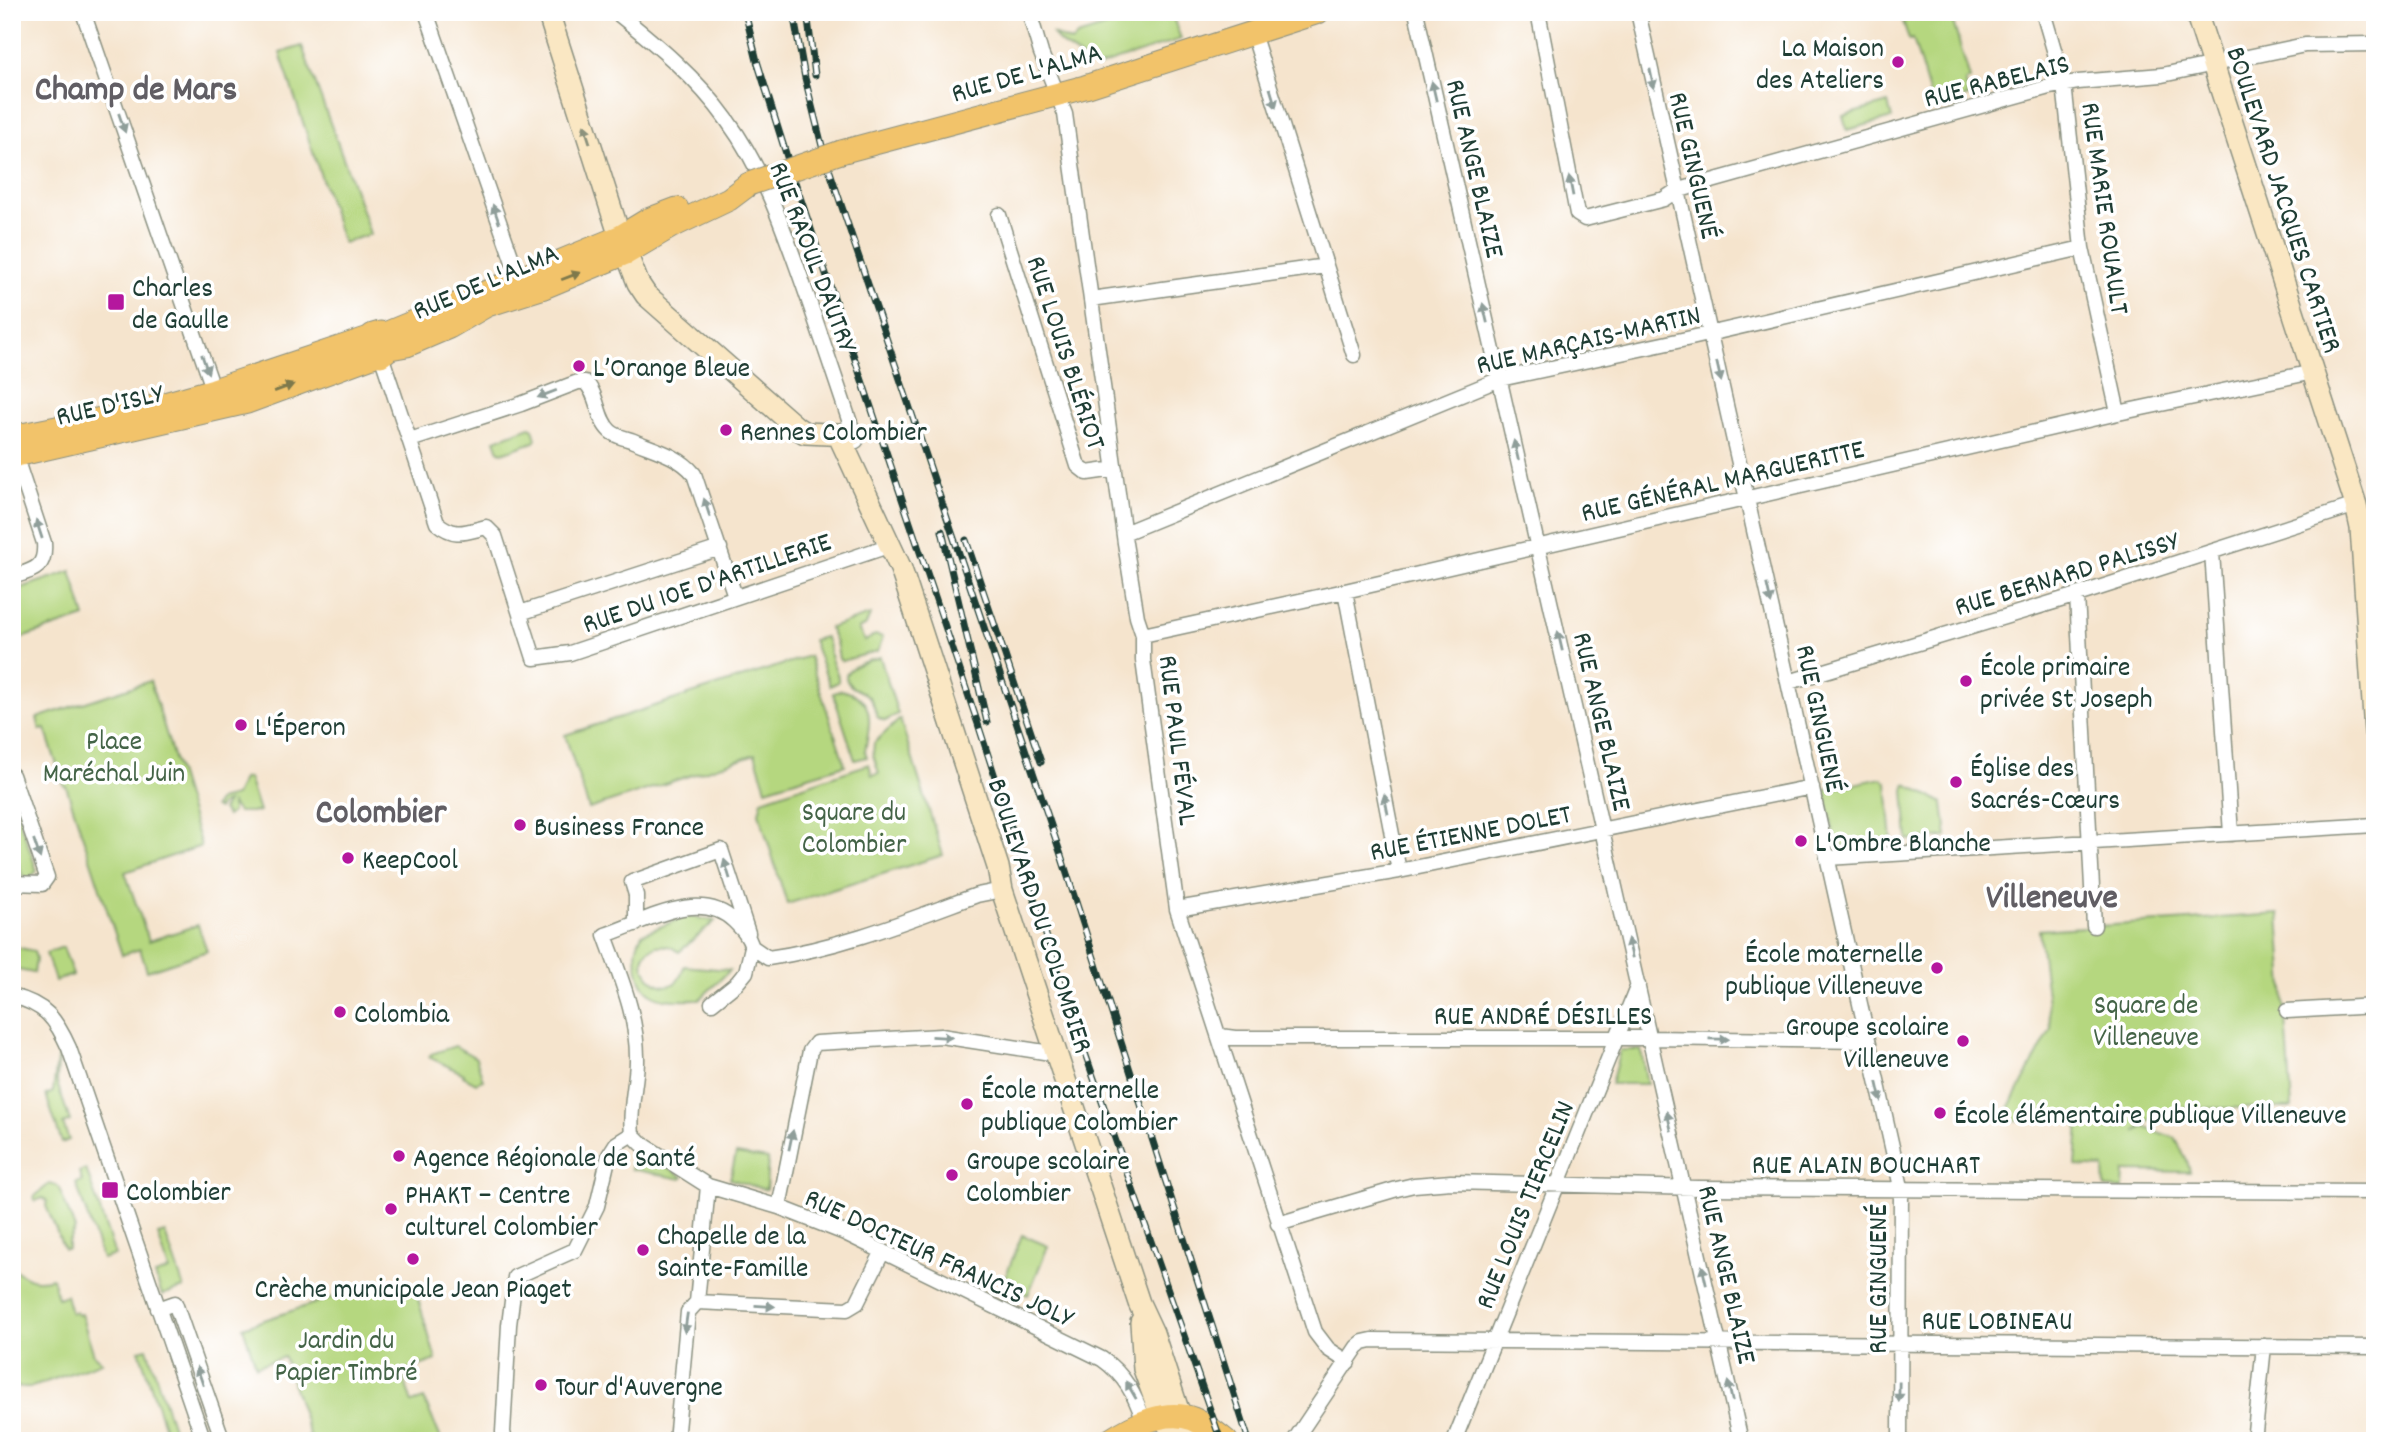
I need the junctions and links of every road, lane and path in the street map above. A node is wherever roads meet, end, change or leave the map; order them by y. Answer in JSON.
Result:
{"nodes":[{"id":1,"x":83,"y":12,"type":"edge"},
{"id":2,"x":426,"y":12,"type":"edge"},
{"id":3,"x":548,"y":12,"type":"edge"},
{"id":4,"x":616,"y":12,"type":"edge"},
{"id":5,"x":1029,"y":12,"type":"edge"},
{"id":6,"x":1318,"y":12,"type":"edge"},
{"id":7,"x":1416,"y":12,"type":"edge"},
{"id":8,"x":1538,"y":12,"type":"edge"},
{"id":9,"x":1637,"y":12,"type":"edge"},
{"id":10,"x":2043,"y":12,"type":"edge"},
{"id":11,"x":2196,"y":12,"type":"edge"},
{"id":12,"x":1253,"y":33,"type":"junction"},
{"id":13,"x":2375,"y":44,"type":"edge"},
{"id":14,"x":2212,"y":64,"type":"junction"},
{"id":15,"x":2064,"y":84,"type":"junction"},
{"id":16,"x":1058,"y":93,"type":"junction"},
{"id":17,"x":1676,"y":191,"type":"junction"},
{"id":18,"x":999,"y":215,"type":"dead end"},
{"id":19,"x":623,"y":245,"type":"junction"},
{"id":20,"x":2082,"y":248,"type":"junction"},
{"id":21,"x":1326,"y":266,"type":"junction"},
{"id":22,"x":519,"y":279,"type":"junction"},
{"id":23,"x":1091,"y":299,"type":"junction"},
{"id":24,"x":1710,"y":334,"type":"junction"},
{"id":25,"x":380,"y":346,"type":"junction"},
{"id":26,"x":1354,"y":355,"type":"dead end"},
{"id":27,"x":2313,"y":372,"type":"junction"},
{"id":28,"x":1500,"y":379,"type":"junction"},
{"id":29,"x":218,"y":402,"type":"junction"},
{"id":30,"x":2118,"y":413,"type":"junction"},
{"id":31,"x":848,"y":438,"type":"junction"},
{"id":32,"x":410,"y":440,"type":"junction"},
{"id":33,"x":13,"y":449,"type":"edge"},
{"id":34,"x":1115,"y":469,"type":"junction"},
{"id":35,"x":1747,"y":498,"type":"junction"},
{"id":36,"x":2356,"y":505,"type":"junction"},
{"id":37,"x":1124,"y":533,"type":"junction"},
{"id":38,"x":891,"y":545,"type":"junction"},
{"id":39,"x":1538,"y":546,"type":"junction"},
{"id":40,"x":720,"y":548,"type":"junction"},
{"id":41,"x":2212,"y":552,"type":"junction"},
{"id":42,"x":12,"y":577,"type":"edge"},
{"id":43,"x":1345,"y":592,"type":"junction"},
{"id":44,"x":2077,"y":594,"type":"junction"},
{"id":45,"x":735,"y":596,"type":"junction"},
{"id":46,"x":520,"y":613,"type":"junction"},
{"id":47,"x":1143,"y":635,"type":"junction"},
{"id":48,"x":1789,"y":682,"type":"junction"},
{"id":49,"x":2375,"y":732,"type":"edge"},
{"id":50,"x":12,"y":775,"type":"edge"},
{"id":51,"x":1812,"y":787,"type":"junction"},
{"id":52,"x":2375,"y":825,"type":"edge"},
{"id":53,"x":1603,"y":830,"type":"junction"},
{"id":54,"x":2231,"y":834,"type":"junction"},
{"id":55,"x":2090,"y":843,"type":"junction"},
{"id":56,"x":1827,"y":858,"type":"junction"},
{"id":57,"x":1399,"y":871,"type":"junction"},
{"id":58,"x":12,"y":883,"type":"edge"},
{"id":59,"x":1002,"y":890,"type":"junction"},
{"id":60,"x":1177,"y":909,"type":"junction"},
{"id":61,"x":636,"y":924,"type":"junction"},
{"id":62,"x":2094,"y":926,"type":"dead end"},
{"id":63,"x":750,"y":941,"type":"junction"},
{"id":64,"x":1638,"y":985,"type":"junction"},
{"id":65,"x":12,"y":996,"type":"edge"},
{"id":66,"x":712,"y":1003,"type":"dead end"},
{"id":67,"x":2375,"y":1006,"type":"edge"},
{"id":68,"x":2287,"y":1012,"type":"dead end"},
{"id":69,"x":1220,"y":1036,"type":"junction"},
{"id":70,"x":1616,"y":1038,"type":"junction"},
{"id":71,"x":1650,"y":1038,"type":"junction"},
{"id":72,"x":1867,"y":1041,"type":"junction"},
{"id":73,"x":1057,"y":1054,"type":"junction"},
{"id":74,"x":632,"y":1134,"type":"junction"},
{"id":75,"x":1558,"y":1184,"type":"junction"},
{"id":76,"x":708,"y":1186,"type":"junction"},
{"id":77,"x":1684,"y":1187,"type":"junction"},
{"id":78,"x":1901,"y":1187,"type":"junction"},
{"id":79,"x":2375,"y":1192,"type":"edge"},
{"id":80,"x":779,"y":1207,"type":"junction"},
{"id":81,"x":1278,"y":1224,"type":"junction"},
{"id":82,"x":883,"y":1251,"type":"junction"},
{"id":83,"x":696,"y":1302,"type":"junction"},
{"id":84,"x":1139,"y":1303,"type":"junction"},
{"id":85,"x":158,"y":1309,"type":"junction"},
{"id":86,"x":1494,"y":1341,"type":"junction"},
{"id":87,"x":1719,"y":1341,"type":"junction"},
{"id":88,"x":1901,"y":1343,"type":"junction"},
{"id":89,"x":2264,"y":1346,"type":"junction"},
{"id":90,"x":1142,"y":1347,"type":"junction"},
{"id":91,"x":2375,"y":1348,"type":"edge"},
{"id":92,"x":1348,"y":1362,"type":"junction"},
{"id":93,"x":1116,"y":1368,"type":"junction"},
{"id":94,"x":1164,"y":1418,"type":"junction"},
{"id":95,"x":204,"y":1441,"type":"edge"},
{"id":96,"x":223,"y":1441,"type":"edge"},
{"id":97,"x":505,"y":1441,"type":"edge"},
{"id":98,"x":676,"y":1441,"type":"edge"},
{"id":99,"x":1109,"y":1441,"type":"edge"},
{"id":100,"x":1178,"y":1441,"type":"edge"},
{"id":101,"x":1194,"y":1441,"type":"edge"},
{"id":102,"x":1226,"y":1441,"type":"edge"},
{"id":103,"x":1294,"y":1441,"type":"edge"},
{"id":104,"x":1454,"y":1441,"type":"edge"},
{"id":105,"x":1741,"y":1441,"type":"edge"},
{"id":106,"x":1899,"y":1441,"type":"edge"},
{"id":107,"x":2253,"y":1441,"type":"edge"}],
"edges":[{"from":1,"to":29,"type":"street","one_way":true},
{"from":22,"to":2,"type":"street","one_way":true},
{"from":19,"to":3,"type":"main road","one_way":true},
{"from":4,"to":31,"type":"street","name":"RUE RAOUL DAUTRY"},
{"from":5,"to":16,"type":"street","name":"RUE PAUL FÉVAL"},
{"from":6,"to":12,"type":"main road","name":"RUE DE L'ALMA"},
{"from":28,"to":7,"type":"street","name":"RUE ANGE BLAIZE","one_way":true},
{"from":17,"to":8,"type":"street","name":"RUE RABELAIS","one_way":true},
{"from":9,"to":17,"type":"street","name":"RUE GINGUENÉ","one_way":true},
{"from":10,"to":15,"type":"street","name":"RUE MARIE ROUAULT"},
{"from":11,"to":14,"type":"main road","name":"BOULEVARD JACQUES CARTIER"},
{"from":12,"to":16,"type":"main road","name":"RUE DE L'ALMA"},
{"from":12,"to":21,"type":"street","one_way":true},
{"from":13,"to":14,"type":"street","name":"RUE RABELAIS"},
{"from":14,"to":15,"type":"street","name":"RUE RABELAIS"},
{"from":14,"to":27,"type":"main road","name":"BOULEVARD JACQUES CARTIER"},
{"from":15,"to":17,"type":"street","name":"RUE RABELAIS"},
{"from":15,"to":20,"type":"street","name":"RUE MARIE ROUAULT"},
{"from":16,"to":19,"type":"main road","name":"RUE DE L'ALMA","bridge":true},
{"from":16,"to":23,"type":"street","name":"RUE PAUL FÉVAL"},
{"from":17,"to":24,"type":"street","name":"RUE GINGUENÉ"},
{"from":18,"to":34,"type":"street","name":"RUE LOUIS BLÉRIOT"},
{"from":19,"to":22,"type":"main road","name":"RUE DE L'ALMA"},
{"from":25,"to":19,"type":"main road","name":"RUE DE L'ALMA","one_way":true},
{"from":19,"to":31,"type":"main road"},
{"from":20,"to":24,"type":"street","name":"RUE MARÇAIS-MARTIN"},
{"from":20,"to":30,"type":"street","name":"RUE MARIE ROUAULT"},
{"from":21,"to":23,"type":"street"},
{"from":21,"to":26,"type":"street"},
{"from":22,"to":25,"type":"main road","name":"RUE DE L'ALMA"},
{"from":23,"to":34,"type":"street","name":"RUE PAUL FÉVAL"},
{"from":24,"to":28,"type":"street","name":"RUE MARÇAIS-MARTIN"},
{"from":24,"to":35,"type":"street","name":"RUE GINGUENÉ","one_way":true},
{"from":25,"to":29,"type":"main road","name":"RUE DE L'ALMA"},
{"from":25,"to":32,"type":"street"},
{"from":27,"to":30,"type":"street","name":"RUE GÉNÉRAL MARGUERITTE"},
{"from":27,"to":36,"type":"main road","name":"BOULEVARD JACQUES CARTIER"},
{"from":28,"to":37,"type":"street","name":"RUE MARÇAIS-MARTIN"},
{"from":39,"to":28,"type":"street","name":"RUE ANGE BLAIZE","one_way":true},
{"from":29,"to":33,"type":"main road","name":"RUE D'ISLY"},
{"from":30,"to":35,"type":"street","name":"RUE GÉNÉRAL MARGUERITTE"},
{"from":31,"to":38,"type":"main road","name":"BOULEVARD DU COLOMBIER"},
{"from":40,"to":32,"type":"street","one_way":true},
{"from":32,"to":46,"type":"street"},
{"from":42,"to":33,"type":"street","one_way":true},
{"from":34,"to":37,"type":"street","name":"RUE PAUL FÉVAL"},
{"from":35,"to":39,"type":"street","name":"RUE GÉNÉRAL MARGUERITTE"},
{"from":35,"to":48,"type":"street","name":"RUE GINGUENÉ","one_way":true},
{"from":36,"to":41,"type":"street","name":"RUE BERNARD PALISSY"},
{"from":36,"to":49,"type":"main road","name":"BOULEVARD JACQUES CARTIER"},
{"from":37,"to":47,"type":"street","name":"RUE PAUL FÉVAL"},
{"from":38,"to":45,"type":"street","name":"RUE DU 10E D'ARTILLERIE"},
{"from":38,"to":59,"type":"main road","name":"BOULEVARD DU COLOMBIER"},
{"from":39,"to":43,"type":"street","name":"RUE GÉNÉRAL MARGUERITTE"},
{"from":53,"to":39,"type":"street","name":"RUE ANGE BLAIZE","one_way":true},
{"from":40,"to":45,"type":"street"},
{"from":40,"to":46,"type":"street"},
{"from":41,"to":44,"type":"street","name":"RUE BERNARD PALISSY"},
{"from":41,"to":54,"type":"street"},
{"from":43,"to":47,"type":"street","name":"RUE GÉNÉRAL MARGUERITTE"},
{"from":57,"to":43,"type":"street","one_way":true},
{"from":44,"to":48,"type":"street","name":"RUE BERNARD PALISSY"},
{"from":44,"to":55,"type":"street"},
{"from":45,"to":46,"type":"street","name":"RUE DU 10E D'ARTILLERIE"},
{"from":47,"to":60,"type":"street","name":"RUE PAUL FÉVAL"},
{"from":48,"to":51,"type":"street","name":"RUE GINGUENÉ"},
{"from":50,"to":58,"type":"street","one_way":true},
{"from":51,"to":53,"type":"street","name":"RUE ÉTIENNE DOLET"},
{"from":51,"to":56,"type":"street","name":"RUE GINGUENÉ"},
{"from":52,"to":54,"type":"street"},
{"from":53,"to":57,"type":"street","name":"RUE ÉTIENNE DOLET"},
{"from":64,"to":53,"type":"street","name":"RUE ANGE BLAIZE","one_way":true},
{"from":54,"to":55,"type":"street"},
{"from":55,"to":56,"type":"street"},
{"from":55,"to":62,"type":"street"},
{"from":56,"to":72,"type":"street","name":"RUE GINGUENÉ"},
{"from":57,"to":60,"type":"street","name":"RUE ÉTIENNE DOLET"},
{"from":59,"to":63,"type":"street"},
{"from":59,"to":73,"type":"main road","name":"BOULEVARD DU COLOMBIER"},
{"from":60,"to":69,"type":"street","name":"RUE PAUL FÉVAL"},
{"from":61,"to":63,"type":"street"},
{"from":63,"to":61,"type":"street","one_way":true},
{"from":61,"to":74,"type":"street"},
{"from":63,"to":66,"type":"street"},
{"from":64,"to":70,"type":"street","name":"RUE LOUIS TIERCELIN"},
{"from":64,"to":71,"type":"street","name":"RUE ANGE BLAIZE"},
{"from":65,"to":85,"type":"street"},
{"from":67,"to":68,"type":"street"},
{"from":69,"to":70,"type":"street","name":"RUE ANDRÉ DÉSILLES"},
{"from":69,"to":81,"type":"street","name":"RUE PAUL FÉVAL"},
{"from":70,"to":71,"type":"street","name":"RUE ANDRÉ DÉSILLES"},
{"from":70,"to":75,"type":"street","name":"RUE LOUIS TIERCELIN"},
{"from":71,"to":72,"type":"street","name":"RUE ANDRÉ DÉSILLES","one_way":true},
{"from":77,"to":71,"type":"street","name":"RUE ANGE BLAIZE","one_way":true},
{"from":72,"to":78,"type":"street","name":"RUE GINGUENÉ","one_way":true},
{"from":80,"to":73,"type":"street","one_way":true},
{"from":73,"to":84,"type":"main road","name":"BOULEVARD DU COLOMBIER"},
{"from":74,"to":76,"type":"street","name":"RUE DOCTEUR FRANCIS JOLY"},
{"from":74,"to":97,"type":"street"},
{"from":75,"to":77,"type":"street","name":"RUE ALAIN BOUCHART"},
{"from":75,"to":81,"type":"street","name":"RUE ALAIN BOUCHART"},
{"from":75,"to":86,"type":"street","name":"RUE LOUIS TIERCELIN"},
{"from":76,"to":80,"type":"street","name":"RUE DOCTEUR FRANCIS JOLY"},
{"from":76,"to":83,"type":"street"},
{"from":77,"to":78,"type":"street","name":"RUE ALAIN BOUCHART"},
{"from":87,"to":77,"type":"street","name":"RUE ANGE BLAIZE","one_way":true},
{"from":78,"to":79,"type":"street","name":"RUE ALAIN BOUCHART"},
{"from":78,"to":88,"type":"street","name":"RUE GINGUENÉ"},
{"from":80,"to":82,"type":"street","name":"RUE DOCTEUR FRANCIS JOLY"},
{"from":81,"to":92,"type":"street","name":"RUE PAUL FÉVAL"},
{"from":83,"to":82,"type":"street","one_way":true},
{"from":82,"to":93,"type":"street","name":"RUE DOCTEUR FRANCIS JOLY"},
{"from":83,"to":98,"type":"street","one_way":true},
{"from":84,"to":90,"type":"main road","name":"BOULEVARD DU COLOMBIER"},
{"from":84,"to":94,"type":"main road","name":"BOULEVARD DU COLOMBIER"},
{"from":85,"to":95,"type":"street"},
{"from":96,"to":85,"type":"street","one_way":true},
{"from":86,"to":87,"type":"street","name":"RUE LOBINEAU"},
{"from":86,"to":92,"type":"street","name":"RUE LOBINEAU"},
{"from":86,"to":104,"type":"street","name":"RUE LOUIS TIERCELIN"},
{"from":87,"to":88,"type":"street","name":"RUE LOBINEAU"},
{"from":105,"to":87,"type":"street","name":"RUE ANGE BLAIZE","one_way":true},
{"from":88,"to":89,"type":"street","name":"RUE LOBINEAU"},
{"from":88,"to":106,"type":"street","name":"RUE GINGUENÉ","one_way":true},
{"from":89,"to":91,"type":"street","name":"RUE LOBINEAU"},
{"from":89,"to":107,"type":"street"},
{"from":90,"to":93,"type":"street"},
{"from":90,"to":94,"type":"main road","name":"BOULEVARD DU COLOMBIER"},
{"from":92,"to":103,"type":"street","name":"RUE LOBINEAU"},
{"from":94,"to":93,"type":"street","name":"RUE DOCTEUR FRANCIS JOLY","one_way":true},
{"from":94,"to":99,"type":"main road"},
{"from":94,"to":100,"type":"main road"},
{"from":94,"to":101,"type":"main road"},
{"from":94,"to":102,"type":"main road"}]}
